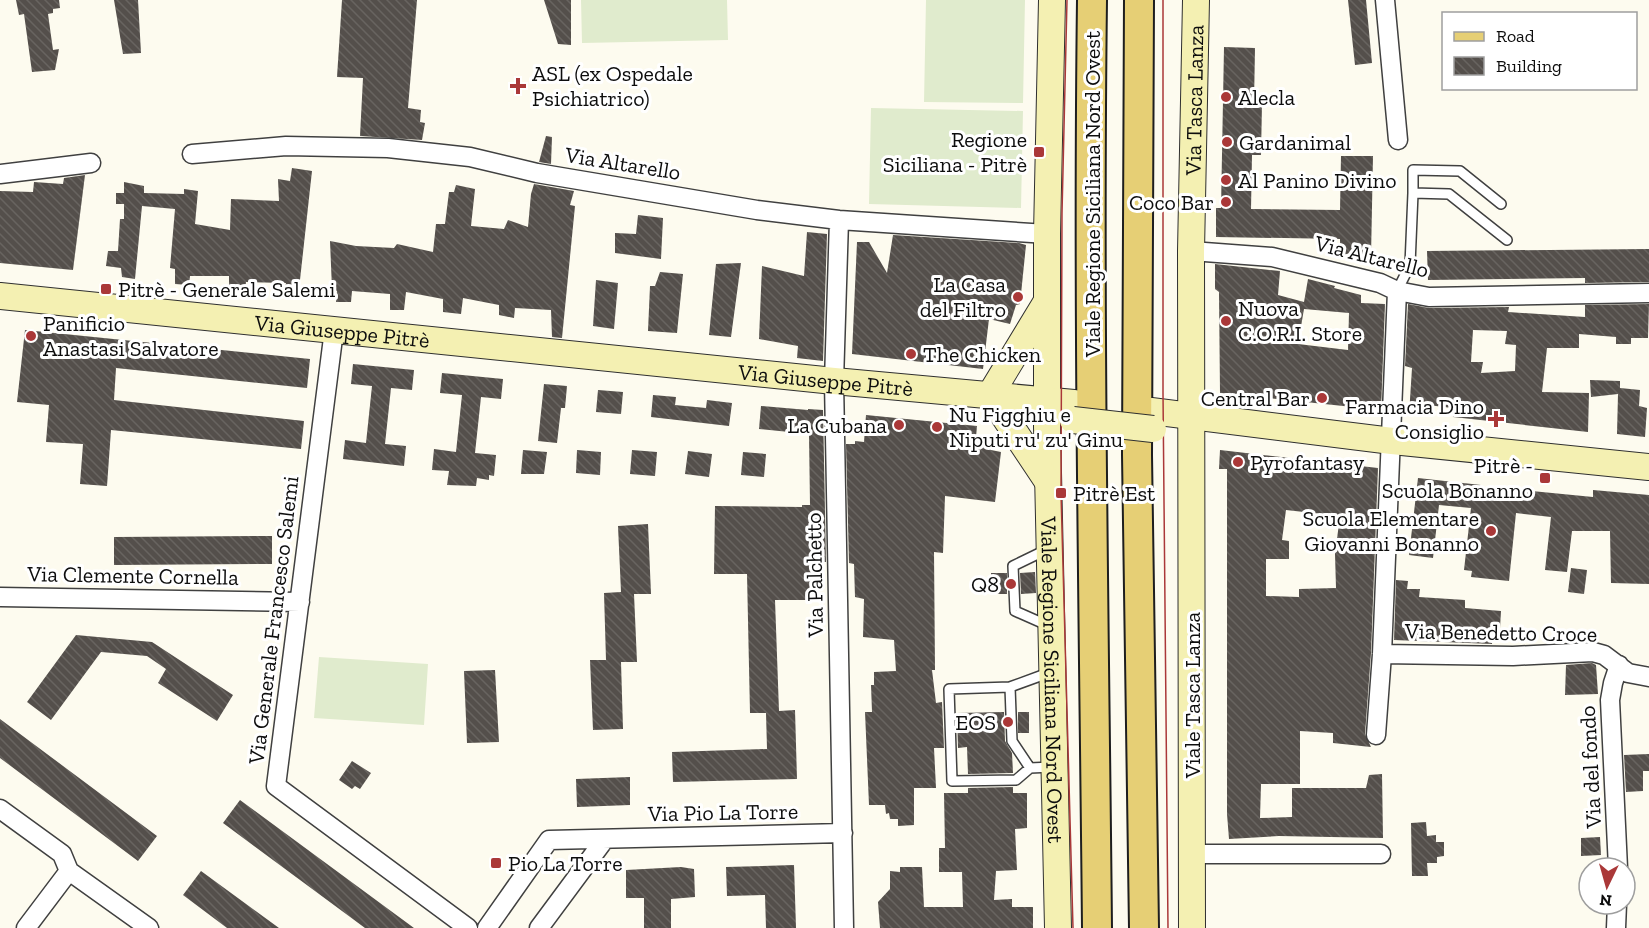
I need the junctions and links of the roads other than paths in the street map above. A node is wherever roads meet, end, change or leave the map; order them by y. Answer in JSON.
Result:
{"nodes":[{"id":1,"x":1052,"y":0,"type":"edge"},
{"id":2,"x":1092,"y":0,"type":"edge"},
{"id":3,"x":1139,"y":0,"type":"edge"},
{"id":4,"x":1196,"y":0,"type":"edge"},
{"id":5,"x":1385,"y":0,"type":"edge"},
{"id":6,"x":1398,"y":140,"type":"dead end"},
{"id":7,"x":192,"y":154,"type":"dead end"},
{"id":8,"x":91,"y":163,"type":"dead end"},
{"id":9,"x":0,"y":174,"type":"edge"},
{"id":10,"x":1413,"y":193,"type":"junction"},
{"id":11,"x":1501,"y":204,"type":"dead end"},
{"id":12,"x":839,"y":220,"type":"junction"},
{"id":13,"x":1047,"y":234,"type":"junction"},
{"id":14,"x":1507,"y":240,"type":"dead end"},
{"id":15,"x":1191,"y":251,"type":"junction"},
{"id":16,"x":1397,"y":291,"type":"junction"},
{"id":17,"x":1649,"y":293,"type":"edge"},
{"id":18,"x":0,"y":296,"type":"edge"},
{"id":19,"x":1047,"y":301,"type":"junction"},
{"id":20,"x":334,"y":330,"type":"junction"},
{"id":21,"x":834,"y":381,"type":"junction"},
{"id":22,"x":990,"y":395,"type":"junction"},
{"id":23,"x":1047,"y":400,"type":"junction"},
{"id":24,"x":1074,"y":412,"type":"junction"},
{"id":25,"x":1192,"y":417,"type":"junction"},
{"id":26,"x":1152,"y":420,"type":"junction"},
{"id":27,"x":1047,"y":427,"type":"junction"},
{"id":28,"x":1392,"y":441,"type":"junction"},
{"id":29,"x":1192,"y":463,"type":"junction"},
{"id":30,"x":1649,"y":467,"type":"edge"},
{"id":31,"x":1048,"y":482,"type":"junction"},
{"id":32,"x":1050,"y":548,"type":"junction"},
{"id":33,"x":0,"y":597,"type":"edge"},
{"id":34,"x":300,"y":602,"type":"junction"},
{"id":35,"x":1052,"y":627,"type":"junction"},
{"id":36,"x":1382,"y":654,"type":"junction"},
{"id":37,"x":1619,"y":665,"type":"junction"},
{"id":38,"x":1053,"y":671,"type":"junction"},
{"id":39,"x":1649,"y":677,"type":"edge"},
{"id":40,"x":1010,"y":687,"type":"junction"},
{"id":41,"x":1376,"y":735,"type":"dead end"},
{"id":42,"x":1055,"y":767,"type":"junction"},
{"id":43,"x":1030,"y":768,"type":"junction"},
{"id":44,"x":0,"y":809,"type":"edge"},
{"id":45,"x":843,"y":833,"type":"junction"},
{"id":46,"x":605,"y":839,"type":"junction"},
{"id":47,"x":1191,"y":854,"type":"junction"},
{"id":48,"x":1382,"y":854,"type":"dead end"},
{"id":49,"x":1617,"y":856,"type":"edge"},
{"id":50,"x":69,"y":871,"type":"junction"},
{"id":51,"x":26,"y":928,"type":"edge"},
{"id":52,"x":149,"y":928,"type":"edge"},
{"id":53,"x":468,"y":928,"type":"edge"},
{"id":54,"x":487,"y":928,"type":"edge"},
{"id":55,"x":539,"y":928,"type":"edge"},
{"id":56,"x":844,"y":928,"type":"edge"},
{"id":57,"x":1058,"y":928,"type":"edge"},
{"id":58,"x":1097,"y":928,"type":"edge"},
{"id":59,"x":1144,"y":928,"type":"edge"},
{"id":60,"x":1192,"y":928,"type":"edge"}],
"edges":[{"from":1,"to":13,"type":"street","name":"Viale Regione Siciliana Nord Ovest"},
{"from":2,"to":58,"type":"main road","name":"Viale Regione Siciliana Nord Ovest"},
{"from":3,"to":59,"type":"main road","name":"Viale Regione Siciliana Nord Ovest"},
{"from":4,"to":15,"type":"street","name":"Via Tasca Lanza"},
{"from":5,"to":6,"type":"street"},
{"from":7,"to":12,"type":"street","name":"Via Altarello"},
{"from":8,"to":9,"type":"street"},
{"from":10,"to":11,"type":"lane"},
{"from":10,"to":14,"type":"lane"},
{"from":10,"to":16,"type":"lane"},
{"from":12,"to":13,"type":"street","name":"Via Altarello"},
{"from":12,"to":21,"type":"street","name":"Via Palchetto"},
{"from":13,"to":19,"type":"street","name":"Viale Regione Siciliana Nord Ovest"},
{"from":15,"to":16,"type":"street","name":"Via Altarello"},
{"from":15,"to":25,"type":"street","name":"Via Tasca Lanza"},
{"from":16,"to":17,"type":"street","name":"Via Altarello"},
{"from":16,"to":28,"type":"street"},
{"from":18,"to":20,"type":"street","name":"Via Giuseppe Pitrè"},
{"from":19,"to":22,"type":"street"},
{"from":19,"to":23,"type":"street","name":"Viale Regione Siciliana Nord Ovest"},
{"from":20,"to":21,"type":"street","name":"Via Giuseppe Pitrè"},
{"from":20,"to":34,"type":"street","name":"Via Generale Francesco Salemi"},
{"from":21,"to":22,"type":"street","name":"Via Giuseppe Pitrè"},
{"from":21,"to":45,"type":"street","name":"Via Palchetto"},
{"from":22,"to":23,"type":"street","name":"Via Giuseppe Pitrè"},
{"from":22,"to":31,"type":"street"},
{"from":23,"to":24,"type":"street","name":"Via Giuseppe Pitrè"},
{"from":23,"to":27,"type":"street","name":"Viale Regione Siciliana Nord Ovest"},
{"from":24,"to":26,"type":"street","name":"Via Giuseppe Pitrè","bridge":true},
{"from":24,"to":27,"type":"street","name":"Via Giuseppe Pitrè"},
{"from":25,"to":26,"type":"street","name":"Via Giuseppe Pitrè"},
{"from":25,"to":28,"type":"street","name":"Via Giuseppe Pitrè"},
{"from":25,"to":29,"type":"street"},
{"from":26,"to":29,"type":"street","name":"Via Giuseppe Pitrè"},
{"from":27,"to":31,"type":"street","name":"Viale Regione Siciliana Nord Ovest"},
{"from":28,"to":30,"type":"street","name":"Via Giuseppe Pitrè"},
{"from":28,"to":36,"type":"street"},
{"from":29,"to":47,"type":"street","name":"Viale Tasca Lanza"},
{"from":31,"to":32,"type":"street","name":"Viale Regione Siciliana Nord Ovest"},
{"from":32,"to":35,"type":"street","name":"Viale Regione Siciliana Nord Ovest"},
{"from":32,"to":35,"type":"lane"},
{"from":33,"to":34,"type":"street","name":"Via Clemente Cornella"},
{"from":34,"to":53,"type":"street","name":"Via Generale Francesco Salemi"},
{"from":35,"to":38,"type":"street","name":"Viale Regione Siciliana Nord Ovest"},
{"from":36,"to":37,"type":"street","name":"Via Benedetto Croce"},
{"from":36,"to":41,"type":"street"},
{"from":37,"to":39,"type":"street","name":"Via Benedetto Croce"},
{"from":37,"to":49,"type":"street","name":"Via del fondo"},
{"from":38,"to":40,"type":"lane"},
{"from":38,"to":42,"type":"street","name":"Viale Regione Siciliana Nord Ovest"},
{"from":40,"to":43,"type":"lane"},
{"from":40,"to":43,"type":"lane"},
{"from":42,"to":43,"type":"lane"},
{"from":42,"to":57,"type":"street","name":"Viale Regione Siciliana Nord Ovest"},
{"from":44,"to":50,"type":"street"},
{"from":45,"to":46,"type":"street","name":"Via Pio La Torre"},
{"from":45,"to":56,"type":"street","name":"Via Palchetto"},
{"from":46,"to":54,"type":"street","name":"Via Pio La Torre"},
{"from":46,"to":55,"type":"street"},
{"from":47,"to":48,"type":"street"},
{"from":47,"to":60,"type":"street","name":"Viale Tasca Lanza"},
{"from":50,"to":51,"type":"street"},
{"from":50,"to":52,"type":"street"}]}
